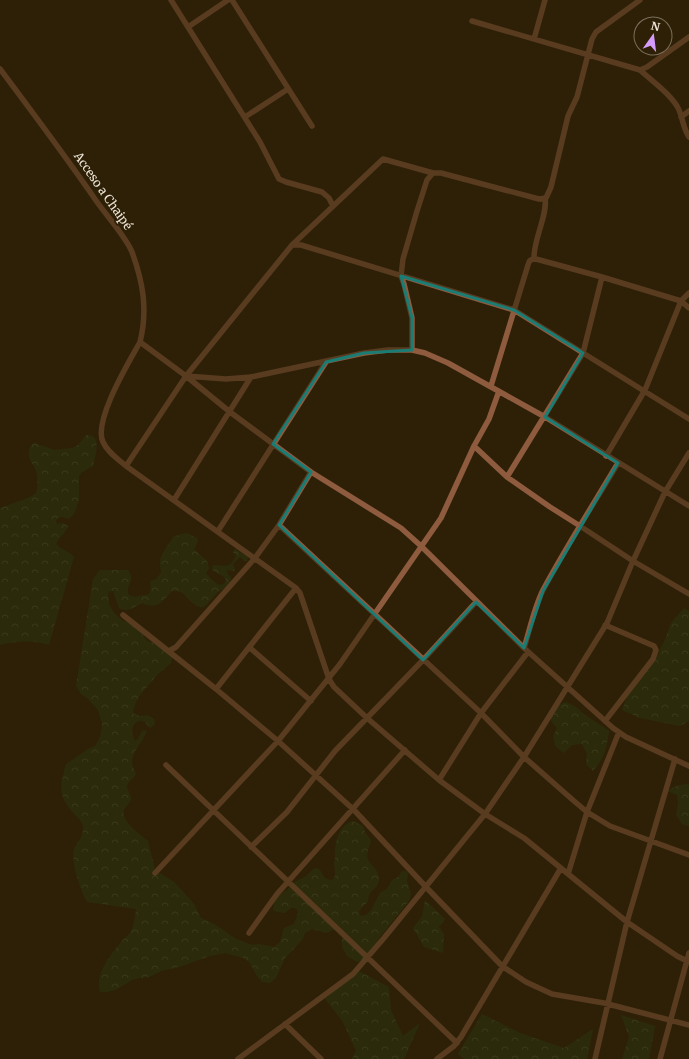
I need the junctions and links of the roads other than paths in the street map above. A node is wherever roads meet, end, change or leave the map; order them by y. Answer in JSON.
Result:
{"nodes":[{"id":1,"x":171,"y":0,"type":"edge"},
{"id":2,"x":228,"y":0,"type":"edge"},
{"id":3,"x":232,"y":0,"type":"edge"},
{"id":4,"x":544,"y":0,"type":"edge"},
{"id":5,"x":637,"y":1,"type":"edge"},
{"id":6,"x":472,"y":21,"type":"dead end"},
{"id":7,"x":188,"y":27,"type":"junction"},
{"id":8,"x":689,"y":37,"type":"edge"},
{"id":9,"x":534,"y":39,"type":"junction"},
{"id":10,"x":589,"y":54,"type":"junction"},
{"id":11,"x":0,"y":69,"type":"edge"},
{"id":12,"x":640,"y":70,"type":"junction"},
{"id":13,"x":288,"y":89,"type":"junction"},
{"id":14,"x":689,"y":111,"type":"edge"},
{"id":15,"x":245,"y":117,"type":"junction"},
{"id":16,"x":681,"y":117,"type":"junction"},
{"id":17,"x":312,"y":126,"type":"dead end"},
{"id":18,"x":689,"y":137,"type":"edge"},
{"id":19,"x":433,"y":173,"type":"junction"},
{"id":20,"x":545,"y":198,"type":"junction"},
{"id":21,"x":332,"y":206,"type":"junction"},
{"id":22,"x":292,"y":245,"type":"junction"},
{"id":23,"x":534,"y":259,"type":"junction"},
{"id":24,"x":401,"y":276,"type":"junction"},
{"id":25,"x":602,"y":277,"type":"junction"},
{"id":26,"x":689,"y":293,"type":"edge"},
{"id":27,"x":682,"y":301,"type":"junction"},
{"id":28,"x":689,"y":308,"type":"edge"},
{"id":29,"x":514,"y":310,"type":"junction"},
{"id":30,"x":140,"y":342,"type":"junction"},
{"id":31,"x":412,"y":350,"type":"junction"},
{"id":32,"x":583,"y":353,"type":"junction"},
{"id":33,"x":326,"y":362,"type":"junction"},
{"id":34,"x":186,"y":376,"type":"junction"},
{"id":35,"x":251,"y":377,"type":"junction"},
{"id":36,"x":492,"y":386,"type":"junction"},
{"id":37,"x":645,"y":390,"type":"junction"},
{"id":38,"x":499,"y":391,"type":"junction"},
{"id":39,"x":230,"y":412,"type":"junction"},
{"id":40,"x":545,"y":417,"type":"junction"},
{"id":41,"x":689,"y":419,"type":"edge"},
{"id":42,"x":273,"y":444,"type":"junction"},
{"id":43,"x":474,"y":446,"type":"junction"},
{"id":44,"x":689,"y":453,"type":"edge"},
{"id":45,"x":606,"y":456,"type":"junction"},
{"id":46,"x":618,"y":463,"type":"junction"},
{"id":47,"x":126,"y":466,"type":"junction"},
{"id":48,"x":311,"y":472,"type":"junction"},
{"id":49,"x":507,"y":477,"type":"junction"},
{"id":50,"x":665,"y":492,"type":"junction"},
{"id":51,"x":174,"y":500,"type":"junction"},
{"id":52,"x":689,"y":506,"type":"edge"},
{"id":53,"x":279,"y":525,"type":"junction"},
{"id":54,"x":580,"y":526,"type":"junction"},
{"id":55,"x":218,"y":531,"type":"junction"},
{"id":56,"x":421,"y":546,"type":"junction"},
{"id":57,"x":254,"y":558,"type":"junction"},
{"id":58,"x":633,"y":561,"type":"junction"},
{"id":59,"x":296,"y":588,"type":"junction"},
{"id":60,"x":689,"y":594,"type":"edge"},
{"id":61,"x":476,"y":602,"type":"junction"},
{"id":62,"x":374,"y":614,"type":"junction"},
{"id":63,"x":123,"y":615,"type":"dead end"},
{"id":64,"x":605,"y":625,"type":"junction"},
{"id":65,"x":249,"y":648,"type":"junction"},
{"id":66,"x":526,"y":650,"type":"junction"},
{"id":67,"x":169,"y":651,"type":"junction"},
{"id":68,"x":423,"y":660,"type":"junction"},
{"id":69,"x":329,"y":679,"type":"junction"},
{"id":70,"x":567,"y":687,"type":"junction"},
{"id":71,"x":216,"y":689,"type":"junction"},
{"id":72,"x":311,"y":701,"type":"junction"},
{"id":73,"x":481,"y":714,"type":"junction"},
{"id":74,"x":367,"y":718,"type":"junction"},
{"id":75,"x":605,"y":721,"type":"junction"},
{"id":76,"x":619,"y":732,"type":"junction"},
{"id":77,"x":278,"y":741,"type":"junction"},
{"id":78,"x":405,"y":750,"type":"junction"},
{"id":79,"x":524,"y":757,"type":"junction"},
{"id":80,"x":675,"y":759,"type":"junction"},
{"id":81,"x":166,"y":765,"type":"dead end"},
{"id":82,"x":689,"y":766,"type":"edge"},
{"id":83,"x":316,"y":776,"type":"junction"},
{"id":84,"x":439,"y":780,"type":"junction"},
{"id":85,"x":354,"y":810,"type":"junction"},
{"id":86,"x":213,"y":811,"type":"junction"},
{"id":87,"x":587,"y":812,"type":"junction"},
{"id":88,"x":485,"y":814,"type":"junction"},
{"id":89,"x":650,"y":840,"type":"junction"},
{"id":90,"x":251,"y":847,"type":"junction"},
{"id":91,"x":689,"y":855,"type":"edge"},
{"id":92,"x":561,"y":868,"type":"junction"},
{"id":93,"x":155,"y":872,"type":"dead end"},
{"id":94,"x":568,"y":874,"type":"junction"},
{"id":95,"x":288,"y":882,"type":"junction"},
{"id":96,"x":426,"y":887,"type":"junction"},
{"id":97,"x":627,"y":922,"type":"junction"},
{"id":98,"x":249,"y":933,"type":"dead end"},
{"id":99,"x":689,"y":953,"type":"edge"},
{"id":100,"x":368,"y":958,"type":"junction"},
{"id":101,"x":688,"y":962,"type":"edge"},
{"id":102,"x":502,"y":966,"type":"junction"},
{"id":103,"x":607,"y":1004,"type":"junction"},
{"id":104,"x":671,"y":1020,"type":"junction"},
{"id":105,"x":285,"y":1024,"type":"junction"},
{"id":106,"x":689,"y":1025,"type":"edge"},
{"id":107,"x":457,"y":1043,"type":"junction"},
{"id":108,"x":238,"y":1059,"type":"edge"},
{"id":109,"x":321,"y":1059,"type":"edge"},
{"id":110,"x":438,"y":1059,"type":"edge"},
{"id":111,"x":594,"y":1059,"type":"edge"},
{"id":112,"x":660,"y":1059,"type":"edge"}],
"edges":[{"from":1,"to":7,"type":"street"},
{"from":2,"to":7,"type":"street"},
{"from":3,"to":13,"type":"street"},
{"from":4,"to":9,"type":"street"},
{"from":5,"to":10,"type":"street"},
{"from":6,"to":9,"type":"street"},
{"from":7,"to":15,"type":"street"},
{"from":8,"to":12,"type":"street"},
{"from":9,"to":10,"type":"street"},
{"from":10,"to":12,"type":"street"},
{"from":10,"to":20,"type":"street"},
{"from":11,"to":30,"type":"street","name":"Acceso a Chaipé"},
{"from":12,"to":16,"type":"street"},
{"from":13,"to":15,"type":"street"},
{"from":13,"to":17,"type":"street"},
{"from":14,"to":16,"type":"street"},
{"from":15,"to":21,"type":"street"},
{"from":16,"to":18,"type":"street"},
{"from":19,"to":20,"type":"street"},
{"from":19,"to":21,"type":"street"},
{"from":19,"to":24,"type":"street"},
{"from":20,"to":23,"type":"street"},
{"from":21,"to":22,"type":"street"},
{"from":22,"to":24,"type":"street"},
{"from":22,"to":34,"type":"street"},
{"from":23,"to":25,"type":"street"},
{"from":23,"to":29,"type":"street"},
{"from":24,"to":29,"type":"street"},
{"from":24,"to":31,"type":"street"},
{"from":25,"to":27,"type":"street"},
{"from":25,"to":32,"type":"street"},
{"from":26,"to":27,"type":"street"},
{"from":27,"to":28,"type":"street"},
{"from":27,"to":37,"type":"street"},
{"from":29,"to":32,"type":"street"},
{"from":29,"to":36,"type":"street"},
{"from":30,"to":34,"type":"street"},
{"from":30,"to":47,"type":"street","name":"Acceso a Chaipé"},
{"from":31,"to":33,"type":"street"},
{"from":31,"to":36,"type":"street"},
{"from":32,"to":37,"type":"street"},
{"from":32,"to":40,"type":"street"},
{"from":33,"to":35,"type":"street"},
{"from":33,"to":42,"type":"street"},
{"from":34,"to":35,"type":"street"},
{"from":34,"to":39,"type":"street"},
{"from":34,"to":47,"type":"street"},
{"from":35,"to":39,"type":"street"},
{"from":36,"to":38,"type":"street"},
{"from":37,"to":41,"type":"street"},
{"from":37,"to":45,"type":"street"},
{"from":38,"to":40,"type":"street"},
{"from":38,"to":43,"type":"street"},
{"from":39,"to":42,"type":"street"},
{"from":39,"to":51,"type":"street"},
{"from":40,"to":45,"type":"street"},
{"from":40,"to":49,"type":"street"},
{"from":42,"to":48,"type":"street"},
{"from":42,"to":55,"type":"street"},
{"from":43,"to":49,"type":"street"},
{"from":43,"to":56,"type":"street"},
{"from":44,"to":50,"type":"street"},
{"from":45,"to":46,"type":"street"},
{"from":46,"to":50,"type":"street"},
{"from":46,"to":54,"type":"street"},
{"from":47,"to":51,"type":"street","name":"Acceso a Chaipé"},
{"from":48,"to":53,"type":"street"},
{"from":48,"to":56,"type":"street"},
{"from":49,"to":54,"type":"street"},
{"from":50,"to":52,"type":"street"},
{"from":50,"to":58,"type":"street"},
{"from":51,"to":55,"type":"street","name":"Acceso a Chaipé"},
{"from":53,"to":57,"type":"street"},
{"from":53,"to":62,"type":"street"},
{"from":54,"to":58,"type":"street"},
{"from":54,"to":66,"type":"street"},
{"from":55,"to":57,"type":"street","name":"Acceso a Chaipé"},
{"from":56,"to":61,"type":"street"},
{"from":56,"to":62,"type":"street"},
{"from":57,"to":59,"type":"street","name":"Acceso a Chaipé"},
{"from":57,"to":67,"type":"street"},
{"from":58,"to":60,"type":"street"},
{"from":58,"to":64,"type":"street"},
{"from":59,"to":65,"type":"street"},
{"from":59,"to":69,"type":"street"},
{"from":61,"to":66,"type":"street"},
{"from":61,"to":68,"type":"street"},
{"from":62,"to":68,"type":"street"},
{"from":62,"to":69,"type":"street"},
{"from":63,"to":67,"type":"street"},
{"from":64,"to":70,"type":"street"},
{"from":64,"to":75,"type":"street"},
{"from":65,"to":71,"type":"street"},
{"from":65,"to":72,"type":"street"},
{"from":66,"to":70,"type":"street"},
{"from":66,"to":73,"type":"street"},
{"from":67,"to":71,"type":"street"},
{"from":68,"to":73,"type":"street"},
{"from":68,"to":74,"type":"street"},
{"from":69,"to":72,"type":"street"},
{"from":69,"to":74,"type":"street"},
{"from":70,"to":75,"type":"street"},
{"from":70,"to":79,"type":"street"},
{"from":71,"to":77,"type":"street"},
{"from":72,"to":77,"type":"street"},
{"from":73,"to":79,"type":"street"},
{"from":73,"to":84,"type":"street"},
{"from":74,"to":78,"type":"street"},
{"from":74,"to":83,"type":"street"},
{"from":75,"to":76,"type":"street"},
{"from":76,"to":80,"type":"street"},
{"from":76,"to":87,"type":"street"},
{"from":77,"to":83,"type":"street"},
{"from":77,"to":86,"type":"street"},
{"from":78,"to":84,"type":"street"},
{"from":78,"to":85,"type":"street"},
{"from":79,"to":87,"type":"street"},
{"from":79,"to":88,"type":"street"},
{"from":80,"to":82,"type":"street"},
{"from":80,"to":89,"type":"street"},
{"from":81,"to":86,"type":"street"},
{"from":83,"to":85,"type":"street"},
{"from":83,"to":90,"type":"street"},
{"from":84,"to":88,"type":"street"},
{"from":85,"to":95,"type":"street"},
{"from":85,"to":96,"type":"street"},
{"from":86,"to":90,"type":"street"},
{"from":86,"to":93,"type":"street"},
{"from":87,"to":89,"type":"street"},
{"from":87,"to":94,"type":"street"},
{"from":88,"to":92,"type":"street"},
{"from":88,"to":96,"type":"street"},
{"from":89,"to":91,"type":"street"},
{"from":89,"to":97,"type":"street"},
{"from":90,"to":95,"type":"street"},
{"from":92,"to":94,"type":"street"},
{"from":92,"to":102,"type":"street"},
{"from":94,"to":97,"type":"street"},
{"from":95,"to":98,"type":"street"},
{"from":95,"to":100,"type":"street"},
{"from":96,"to":100,"type":"street"},
{"from":96,"to":102,"type":"street"},
{"from":97,"to":101,"type":"street"},
{"from":97,"to":103,"type":"street"},
{"from":99,"to":101,"type":"street"},
{"from":100,"to":105,"type":"street"},
{"from":100,"to":107,"type":"street"},
{"from":101,"to":104,"type":"street"},
{"from":102,"to":103,"type":"street"},
{"from":102,"to":107,"type":"street"},
{"from":103,"to":104,"type":"street"},
{"from":103,"to":111,"type":"street"},
{"from":104,"to":106,"type":"street"},
{"from":104,"to":112,"type":"street"},
{"from":105,"to":108,"type":"street"},
{"from":105,"to":109,"type":"street"},
{"from":107,"to":110,"type":"street"}]}
